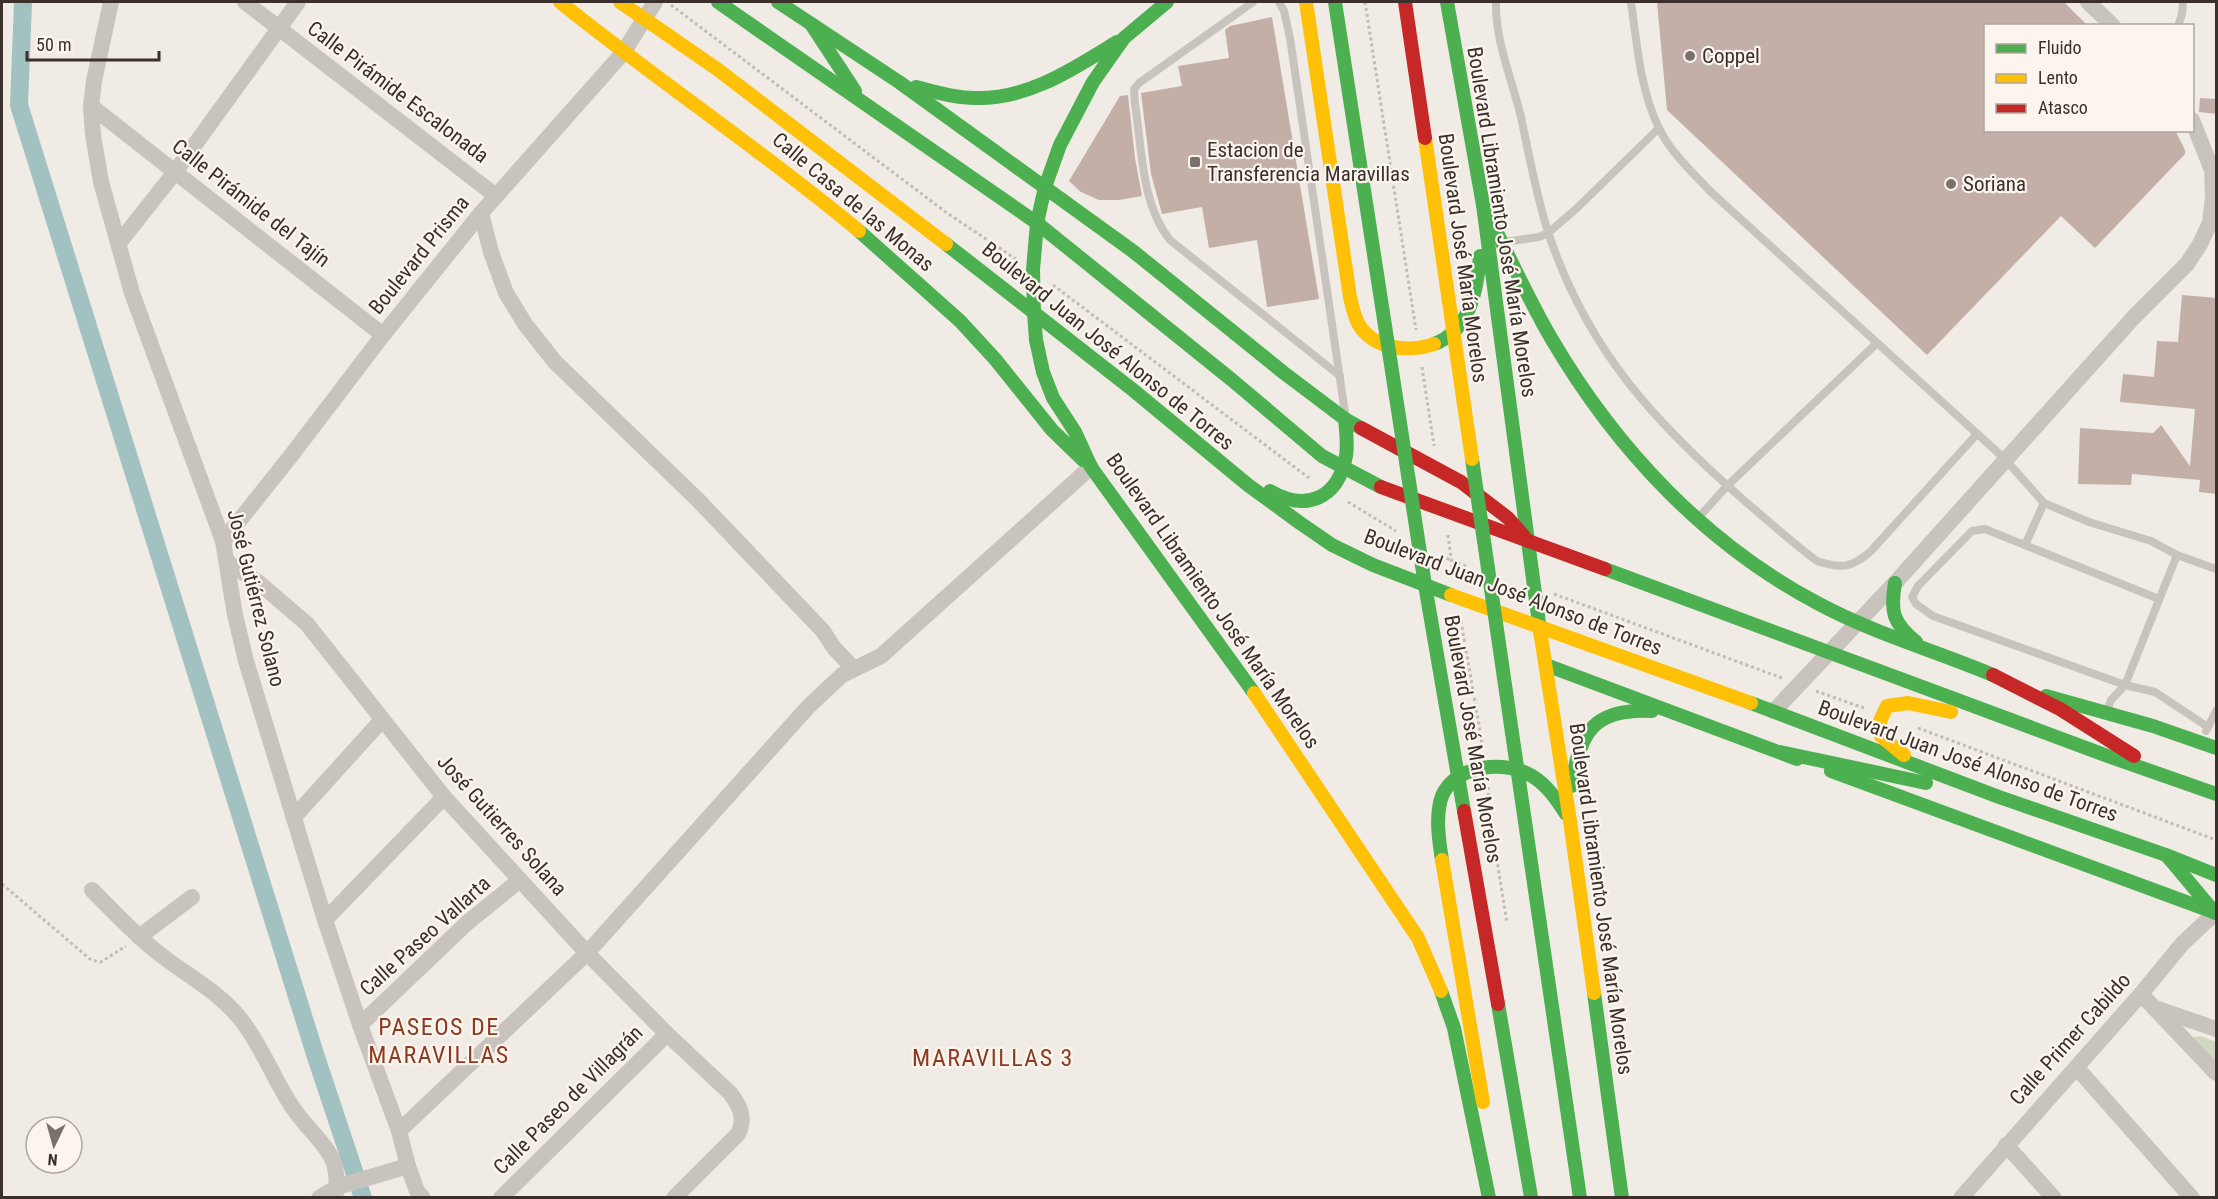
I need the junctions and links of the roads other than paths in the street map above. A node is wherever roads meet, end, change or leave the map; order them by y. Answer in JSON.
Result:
{"nodes":[{"id":1,"x":111,"y":2,"type":"edge"},
{"id":2,"x":245,"y":2,"type":"edge"},
{"id":3,"x":298,"y":2,"type":"edge"},
{"id":4,"x":560,"y":2,"type":"edge"},
{"id":5,"x":620,"y":2,"type":"edge"},
{"id":6,"x":655,"y":2,"type":"edge"},
{"id":7,"x":718,"y":2,"type":"edge"},
{"id":8,"x":778,"y":2,"type":"edge"},
{"id":9,"x":1167,"y":2,"type":"edge"},
{"id":10,"x":1253,"y":2,"type":"edge"},
{"id":11,"x":1279,"y":2,"type":"edge"},
{"id":12,"x":1306,"y":2,"type":"edge"},
{"id":13,"x":1335,"y":2,"type":"edge"},
{"id":14,"x":1405,"y":2,"type":"edge"},
{"id":15,"x":1447,"y":2,"type":"edge"},
{"id":16,"x":1496,"y":2,"type":"edge"},
{"id":17,"x":1631,"y":2,"type":"edge"},
{"id":18,"x":2088,"y":2,"type":"edge"},
{"id":19,"x":2183,"y":2,"type":"edge"},
{"id":20,"x":645,"y":19,"type":"junction"},
{"id":21,"x":811,"y":24,"type":"junction"},
{"id":22,"x":2111,"y":24,"type":"edge"},
{"id":23,"x":2179,"y":24,"type":"edge"},
{"id":24,"x":277,"y":28,"type":"junction"},
{"id":25,"x":1124,"y":38,"type":"junction"},
{"id":26,"x":623,"y":53,"type":"junction"},
{"id":27,"x":899,"y":82,"type":"junction"},
{"id":28,"x":863,"y":104,"type":"junction"},
{"id":29,"x":91,"y":106,"type":"junction"},
{"id":30,"x":2194,"y":123,"type":"edge"},
{"id":31,"x":1659,"y":128,"type":"junction"},
{"id":32,"x":175,"y":172,"type":"junction"},
{"id":33,"x":1045,"y":187,"type":"junction"},
{"id":34,"x":496,"y":196,"type":"junction"},
{"id":35,"x":1483,"y":205,"type":"junction"},
{"id":36,"x":481,"y":213,"type":"junction"},
{"id":37,"x":1037,"y":223,"type":"junction"},
{"id":38,"x":1548,"y":233,"type":"junction"},
{"id":39,"x":1503,"y":242,"type":"junction"},
{"id":40,"x":119,"y":243,"type":"junction"},
{"id":41,"x":1034,"y":313,"type":"junction"},
{"id":42,"x":383,"y":335,"type":"junction"},
{"id":43,"x":1877,"y":343,"type":"junction"},
{"id":44,"x":1340,"y":376,"type":"junction"},
{"id":45,"x":1132,"y":390,"type":"junction"},
{"id":46,"x":1346,"y":419,"type":"junction"},
{"id":47,"x":1977,"y":434,"type":"junction"},
{"id":48,"x":2005,"y":459,"type":"junction"},
{"id":49,"x":1091,"y":466,"type":"junction"},
{"id":50,"x":1342,"y":468,"type":"junction"},
{"id":51,"x":1727,"y":486,"type":"junction"},
{"id":52,"x":2044,"y":503,"type":"junction"},
{"id":53,"x":1697,"y":519,"type":"junction"},
{"id":54,"x":223,"y":541,"type":"junction"},
{"id":55,"x":1528,"y":541,"type":"junction"},
{"id":56,"x":2025,"y":545,"type":"junction"},
{"id":57,"x":2177,"y":555,"type":"junction"},
{"id":58,"x":227,"y":562,"type":"junction"},
{"id":59,"x":2217,"y":569,"type":"edge"},
{"id":60,"x":1895,"y":583,"type":"junction"},
{"id":61,"x":2159,"y":599,"type":"junction"},
{"id":62,"x":1857,"y":622,"type":"junction"},
{"id":63,"x":1539,"y":626,"type":"junction"},
{"id":64,"x":1926,"y":650,"type":"junction"},
{"id":65,"x":1829,"y":651,"type":"junction"},
{"id":66,"x":1546,"y":665,"type":"junction"},
{"id":67,"x":854,"y":669,"type":"junction"},
{"id":68,"x":2125,"y":685,"type":"junction"},
{"id":69,"x":2021,"y":689,"type":"junction"},
{"id":70,"x":1774,"y":711,"type":"junction"},
{"id":71,"x":2217,"y":711,"type":"edge"},
{"id":72,"x":2107,"y":712,"type":"junction"},
{"id":73,"x":1679,"y":714,"type":"junction"},
{"id":74,"x":382,"y":720,"type":"junction"},
{"id":75,"x":2208,"y":727,"type":"junction"},
{"id":76,"x":2099,"y":732,"type":"junction"},
{"id":77,"x":2199,"y":742,"type":"junction"},
{"id":78,"x":2217,"y":748,"type":"edge"},
{"id":79,"x":1780,"y":752,"type":"junction"},
{"id":80,"x":2105,"y":755,"type":"junction"},
{"id":81,"x":1924,"y":768,"type":"junction"},
{"id":82,"x":2159,"y":774,"type":"junction"},
{"id":83,"x":2217,"y":794,"type":"edge"},
{"id":84,"x":444,"y":797,"type":"junction"},
{"id":85,"x":1999,"y":797,"type":"junction"},
{"id":86,"x":294,"y":817,"type":"junction"},
{"id":87,"x":1570,"y":821,"type":"junction"},
{"id":88,"x":2166,"y":855,"type":"junction"},
{"id":89,"x":2217,"y":874,"type":"edge"},
{"id":90,"x":520,"y":880,"type":"junction"},
{"id":91,"x":92,"y":890,"type":"dead end"},
{"id":92,"x":192,"y":897,"type":"dead end"},
{"id":93,"x":2216,"y":913,"type":"edge"},
{"id":94,"x":325,"y":920,"type":"junction"},
{"id":95,"x":139,"y":937,"type":"junction"},
{"id":96,"x":587,"y":953,"type":"junction"},
{"id":97,"x":2141,"y":994,"type":"junction"},
{"id":98,"x":2156,"y":1008,"type":"junction"},
{"id":99,"x":360,"y":1025,"type":"junction"},
{"id":100,"x":2217,"y":1029,"type":"edge"},
{"id":101,"x":667,"y":1034,"type":"junction"},
{"id":102,"x":2077,"y":1068,"type":"junction"},
{"id":103,"x":2217,"y":1073,"type":"edge"},
{"id":104,"x":399,"y":1131,"type":"junction"},
{"id":105,"x":2006,"y":1145,"type":"junction"},
{"id":106,"x":408,"y":1166,"type":"junction"},
{"id":107,"x":340,"y":1190,"type":"edge"},
{"id":108,"x":418,"y":1195,"type":"edge"},
{"id":109,"x":319,"y":1197,"type":"edge"},
{"id":110,"x":501,"y":1197,"type":"edge"},
{"id":111,"x":674,"y":1197,"type":"edge"},
{"id":112,"x":1490,"y":1197,"type":"edge"},
{"id":113,"x":1531,"y":1197,"type":"edge"},
{"id":114,"x":1580,"y":1197,"type":"edge"},
{"id":115,"x":1622,"y":1197,"type":"edge"},
{"id":116,"x":1961,"y":1197,"type":"edge"},
{"id":117,"x":2054,"y":1197,"type":"edge"},
{"id":118,"x":2192,"y":1197,"type":"edge"}],
"edges":[{"from":1,"to":29,"type":"street","name":"José Gutiérrez Solano"},
{"from":2,"to":24,"type":"street","name":"Calle Pirámide Escalonada"},
{"from":3,"to":24,"type":"street"},
{"from":4,"to":26,"type":"main road","name":"Calle Casa de las Monas"},
{"from":5,"to":20,"type":"main road","name":"Boulevard Juan José Alonso de Torres"},
{"from":6,"to":20,"type":"street","name":"Boulevard Prisma"},
{"from":7,"to":28,"type":"main road"},
{"from":8,"to":21,"type":"main road"},
{"from":9,"to":25,"type":"main road","name":"Boulevard Libramiento José María Morelos"},
{"from":10,"to":44,"type":"lane"},
{"from":11,"to":44,"type":"lane"},
{"from":12,"to":35,"type":"main road"},
{"from":13,"to":113,"type":"main road","name":"Boulevard José María Morelos","bridge":true},
{"from":14,"to":114,"type":"main road","name":"Boulevard José María Morelos","bridge":true},
{"from":15,"to":35,"type":"main road","name":"Boulevard Libramiento José María Morelos"},
{"from":16,"to":38,"type":"lane"},
{"from":17,"to":31,"type":"lane"},
{"from":18,"to":22,"type":"street"},
{"from":19,"to":23,"type":"lane"},
{"from":20,"to":26,"type":"street","name":"Boulevard Prisma"},
{"from":20,"to":41,"type":"main road","name":"Boulevard Juan José Alonso de Torres"},
{"from":21,"to":27,"type":"main road"},
{"from":21,"to":28,"type":"main road"},
{"from":24,"to":32,"type":"street"},
{"from":24,"to":34,"type":"street","name":"Calle Pirámide Escalonada"},
{"from":25,"to":27,"type":"main road"},
{"from":25,"to":33,"type":"main road","name":"Boulevard Libramiento José María Morelos"},
{"from":26,"to":34,"type":"street","name":"Boulevard Prisma"},
{"from":26,"to":49,"type":"main road","name":"Calle Casa de las Monas"},
{"from":27,"to":33,"type":"main road"},
{"from":28,"to":37,"type":"main road"},
{"from":29,"to":32,"type":"street","name":"Calle Pirámide del Tajín"},
{"from":29,"to":40,"type":"street","name":"José Gutiérrez Solano"},
{"from":30,"to":48,"type":"street"},
{"from":31,"to":38,"type":"lane"},
{"from":31,"to":43,"type":"lane"},
{"from":32,"to":40,"type":"street"},
{"from":32,"to":42,"type":"street","name":"Calle Pirámide del Tajín"},
{"from":33,"to":37,"type":"main road","name":"Boulevard Libramiento José María Morelos"},
{"from":33,"to":46,"type":"main road"},
{"from":34,"to":36,"type":"street","name":"Boulevard Prisma"},
{"from":35,"to":39,"type":"main road"},
{"from":35,"to":55,"type":"main road","name":"Boulevard Libramiento José María Morelos"},
{"from":36,"to":42,"type":"street","name":"Boulevard Prisma"},
{"from":36,"to":67,"type":"street"},
{"from":37,"to":41,"type":"main road","name":"Boulevard Libramiento José María Morelos"},
{"from":37,"to":50,"type":"main road"},
{"from":38,"to":39,"type":"lane"},
{"from":38,"to":51,"type":"lane"},
{"from":39,"to":53,"type":"main road"},
{"from":40,"to":54,"type":"street","name":"José Gutiérrez Solano"},
{"from":41,"to":45,"type":"main road","name":"Boulevard Juan José Alonso de Torres"},
{"from":41,"to":49,"type":"main road","name":"Boulevard Libramiento José María Morelos"},
{"from":42,"to":54,"type":"street","name":"Boulevard Prisma"},
{"from":43,"to":47,"type":"lane"},
{"from":43,"to":51,"type":"lane"},
{"from":44,"to":46,"type":"lane"},
{"from":45,"to":50,"type":"main road"},
{"from":45,"to":63,"type":"main road","name":"Boulevard Juan José Alonso de Torres"},
{"from":46,"to":50,"type":"main road"},
{"from":46,"to":55,"type":"main road"},
{"from":47,"to":48,"type":"lane"},
{"from":47,"to":51,"type":"lane"},
{"from":48,"to":52,"type":"lane"},
{"from":48,"to":60,"type":"street"},
{"from":49,"to":67,"type":"street"},
{"from":49,"to":112,"type":"main road","name":"Boulevard Libramiento José María Morelos"},
{"from":50,"to":55,"type":"main road"},
{"from":51,"to":53,"type":"lane"},
{"from":52,"to":56,"type":"lane"},
{"from":52,"to":57,"type":"lane"},
{"from":53,"to":62,"type":"main road"},
{"from":54,"to":58,"type":"street","name":"José Gutiérrez Solano"},
{"from":55,"to":63,"type":"main road","name":"Boulevard Libramiento José María Morelos"},
{"from":55,"to":65,"type":"main road"},
{"from":56,"to":61,"type":"lane"},
{"from":56,"to":68,"type":"lane"},
{"from":57,"to":59,"type":"lane"},
{"from":57,"to":61,"type":"lane"},
{"from":58,"to":74,"type":"street","name":"José Gutierres Solana"},
{"from":58,"to":86,"type":"street","name":"José Gutiérrez Solano"},
{"from":60,"to":62,"type":"street"},
{"from":60,"to":64,"type":"main road"},
{"from":61,"to":68,"type":"lane"},
{"from":62,"to":64,"type":"main road"},
{"from":62,"to":65,"type":"street"},
{"from":63,"to":66,"type":"main road","name":"Boulevard Libramiento José María Morelos"},
{"from":63,"to":70,"type":"main road","name":"Boulevard Juan José Alonso de Torres"},
{"from":64,"to":69,"type":"main road"},
{"from":65,"to":70,"type":"street"},
{"from":65,"to":80,"type":"main road"},
{"from":66,"to":73,"type":"main road"},
{"from":66,"to":87,"type":"main road","name":"Boulevard Libramiento José María Morelos"},
{"from":67,"to":96,"type":"street"},
{"from":68,"to":72,"type":"lane"},
{"from":68,"to":75,"type":"lane"},
{"from":69,"to":72,"type":"main road"},
{"from":69,"to":76,"type":"main road"},
{"from":70,"to":81,"type":"main road","name":"Boulevard Juan José Alonso de Torres"},
{"from":71,"to":75,"type":"lane"},
{"from":72,"to":76,"type":"lane"},
{"from":72,"to":77,"type":"main road"},
{"from":73,"to":79,"type":"main road"},
{"from":73,"to":87,"type":"main road"},
{"from":74,"to":84,"type":"street","name":"José Gutierres Solana"},
{"from":74,"to":86,"type":"street"},
{"from":75,"to":77,"type":"lane"},
{"from":76,"to":82,"type":"main road"},
{"from":77,"to":78,"type":"main road"},
{"from":79,"to":85,"type":"main road"},
{"from":79,"to":93,"type":"main road"},
{"from":80,"to":81,"type":"main road"},
{"from":80,"to":82,"type":"main road"},
{"from":81,"to":85,"type":"main road","name":"Boulevard Juan José Alonso de Torres"},
{"from":82,"to":83,"type":"main road"},
{"from":84,"to":90,"type":"street","name":"José Gutierres Solana"},
{"from":84,"to":94,"type":"street"},
{"from":85,"to":88,"type":"main road","name":"Boulevard Juan José Alonso de Torres"},
{"from":86,"to":94,"type":"street","name":"José Gutiérrez Solano"},
{"from":87,"to":112,"type":"main road"},
{"from":87,"to":115,"type":"main road","name":"Boulevard Libramiento José María Morelos"},
{"from":88,"to":89,"type":"main road","name":"Boulevard Juan José Alonso de Torres"},
{"from":88,"to":93,"type":"main road"},
{"from":90,"to":96,"type":"street","name":"José Gutierres Solana"},
{"from":90,"to":99,"type":"street","name":"Calle Paseo Vallarta"},
{"from":91,"to":95,"type":"street"},
{"from":92,"to":95,"type":"street"},
{"from":93,"to":97,"type":"street","name":"Calle Primer Cabildo"},
{"from":94,"to":99,"type":"street","name":"José Gutiérrez Solano"},
{"from":95,"to":107,"type":"street"},
{"from":96,"to":101,"type":"street","name":"José Gutierres Solana"},
{"from":96,"to":104,"type":"street"},
{"from":97,"to":98,"type":"street"},
{"from":97,"to":102,"type":"street","name":"Calle Primer Cabildo"},
{"from":98,"to":100,"type":"street"},
{"from":98,"to":103,"type":"street"},
{"from":99,"to":104,"type":"street","name":"José Gutiérrez Solano"},
{"from":101,"to":110,"type":"street","name":"Calle Paseo de Villagrán"},
{"from":101,"to":111,"type":"street","name":"José Gutierres Solana"},
{"from":102,"to":105,"type":"street","name":"Calle Primer Cabildo"},
{"from":102,"to":118,"type":"street"},
{"from":104,"to":106,"type":"street","name":"José Gutiérrez Solano"},
{"from":105,"to":116,"type":"street","name":"Calle Primer Cabildo"},
{"from":105,"to":117,"type":"street"},
{"from":106,"to":107,"type":"street"},
{"from":106,"to":108,"type":"street","name":"José Gutiérrez Solano"},
{"from":107,"to":109,"type":"street"}]}
